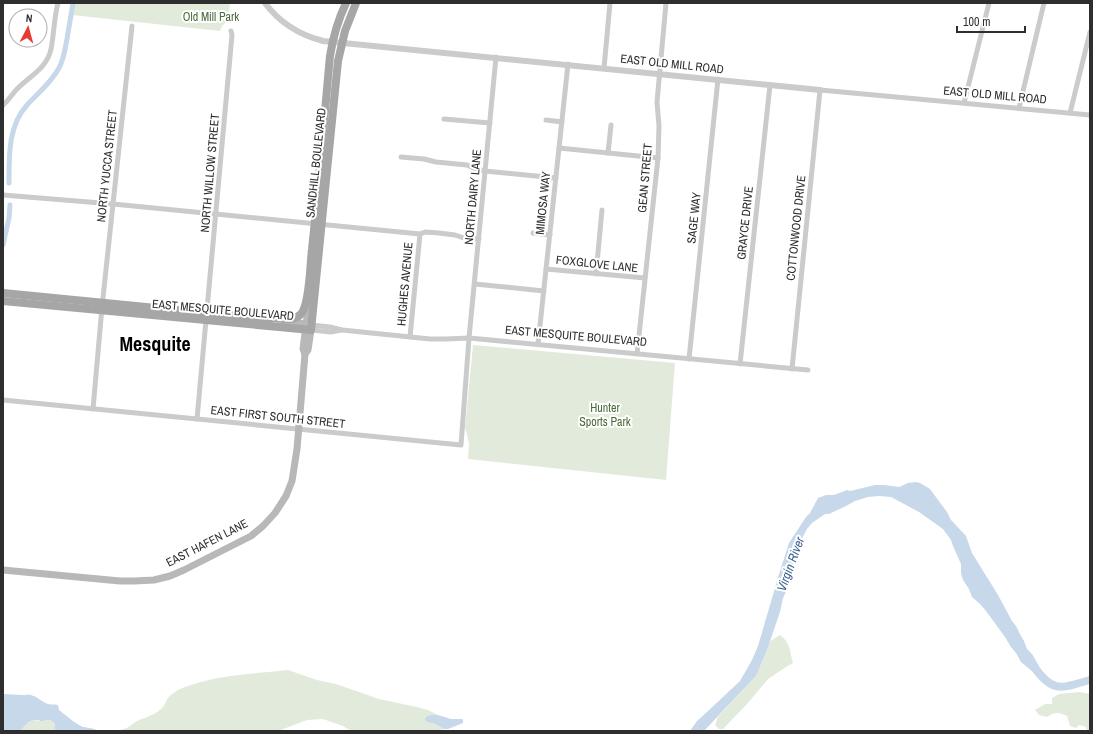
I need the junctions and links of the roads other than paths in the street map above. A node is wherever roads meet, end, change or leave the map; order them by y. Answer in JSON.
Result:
{"nodes":[{"id":1,"x":58,"y":3,"type":"edge"},
{"id":2,"x":265,"y":3,"type":"edge"},
{"id":3,"x":346,"y":3,"type":"edge"},
{"id":4,"x":356,"y":3,"type":"edge"},
{"id":5,"x":610,"y":3,"type":"edge"},
{"id":6,"x":666,"y":3,"type":"edge"},
{"id":7,"x":989,"y":3,"type":"edge"},
{"id":8,"x":1044,"y":3,"type":"edge"},
{"id":9,"x":132,"y":26,"type":"dead end"},
{"id":10,"x":231,"y":31,"type":"dead end"},
{"id":11,"x":1090,"y":32,"type":"edge"},
{"id":12,"x":332,"y":42,"type":"junction"},
{"id":13,"x":342,"y":42,"type":"junction"},
{"id":14,"x":496,"y":57,"type":"junction"},
{"id":15,"x":568,"y":64,"type":"junction"},
{"id":16,"x":604,"y":68,"type":"junction"},
{"id":17,"x":660,"y":74,"type":"junction"},
{"id":18,"x":718,"y":79,"type":"junction"},
{"id":19,"x":770,"y":84,"type":"junction"},
{"id":20,"x":820,"y":90,"type":"junction"},
{"id":21,"x":964,"y":103,"type":"junction"},
{"id":22,"x":3,"y":105,"type":"edge"},
{"id":23,"x":1019,"y":108,"type":"junction"},
{"id":24,"x":1070,"y":113,"type":"junction"},
{"id":25,"x":1090,"y":115,"type":"edge"},
{"id":26,"x":324,"y":118,"type":"junction"},
{"id":27,"x":444,"y":120,"type":"dead end"},
{"id":28,"x":546,"y":120,"type":"dead end"},
{"id":29,"x":562,"y":122,"type":"junction"},
{"id":30,"x":490,"y":123,"type":"junction"},
{"id":31,"x":611,"y":126,"type":"dead end"},
{"id":32,"x":559,"y":148,"type":"junction"},
{"id":33,"x":608,"y":153,"type":"junction"},
{"id":34,"x":328,"y":155,"type":"junction"},
{"id":35,"x":401,"y":157,"type":"dead end"},
{"id":36,"x":658,"y":158,"type":"junction"},
{"id":37,"x":485,"y":172,"type":"junction"},
{"id":38,"x":556,"y":178,"type":"junction"},
{"id":39,"x":3,"y":195,"type":"edge"},
{"id":40,"x":113,"y":204,"type":"junction"},
{"id":41,"x":602,"y":210,"type":"dead end"},
{"id":42,"x":216,"y":214,"type":"junction"},
{"id":43,"x":318,"y":224,"type":"junction"},
{"id":44,"x":533,"y":233,"type":"dead end"},
{"id":45,"x":420,"y":234,"type":"junction"},
{"id":46,"x":550,"y":235,"type":"junction"},
{"id":47,"x":479,"y":240,"type":"junction"},
{"id":48,"x":546,"y":269,"type":"junction"},
{"id":49,"x":596,"y":274,"type":"junction"},
{"id":50,"x":645,"y":278,"type":"junction"},
{"id":51,"x":475,"y":284,"type":"junction"},
{"id":52,"x":308,"y":285,"type":"junction"},
{"id":53,"x":544,"y":291,"type":"junction"},
{"id":54,"x":3,"y":293,"type":"edge"},
{"id":55,"x":3,"y":301,"type":"edge"},
{"id":56,"x":102,"y":307,"type":"junction"},
{"id":57,"x":206,"y":317,"type":"junction"},
{"id":58,"x":269,"y":319,"type":"junction"},
{"id":59,"x":308,"y":327,"type":"junction"},
{"id":60,"x":410,"y":337,"type":"junction"},
{"id":61,"x":469,"y":338,"type":"junction"},
{"id":62,"x":538,"y":344,"type":"junction"},
{"id":63,"x":637,"y":354,"type":"junction"},
{"id":64,"x":689,"y":359,"type":"junction"},
{"id":65,"x":740,"y":364,"type":"junction"},
{"id":66,"x":792,"y":369,"type":"junction"},
{"id":67,"x":808,"y":370,"type":"dead end"},
{"id":68,"x":3,"y":400,"type":"edge"},
{"id":69,"x":93,"y":409,"type":"junction"},
{"id":70,"x":197,"y":419,"type":"junction"},
{"id":71,"x":299,"y":429,"type":"junction"},
{"id":72,"x":462,"y":445,"type":"joint"},
{"id":73,"x":3,"y":570,"type":"edge"}],
"edges":[{"from":1,"to":22,"type":"street"},
{"from":2,"to":12,"type":"street","name":"EAST OLD MILL ROAD"},
{"from":3,"to":12,"type":"main road","name":"SANDHILL BOULEVARD"},
{"from":4,"to":13,"type":"main road","name":"SANDHILL BOULEVARD"},
{"from":5,"to":16,"type":"street"},
{"from":6,"to":17,"type":"street","name":"GEAN STREET"},
{"from":7,"to":21,"type":"street"},
{"from":8,"to":23,"type":"street"},
{"from":9,"to":40,"type":"street","name":"NORTH YUCCA STREET"},
{"from":10,"to":42,"type":"street","name":"NORTH WILLOW STREET"},
{"from":11,"to":24,"type":"street"},
{"from":12,"to":13,"type":"street","name":"EAST OLD MILL ROAD"},
{"from":12,"to":26,"type":"main road","name":"SANDHILL BOULEVARD"},
{"from":13,"to":14,"type":"street","name":"EAST OLD MILL ROAD"},
{"from":13,"to":34,"type":"main road","name":"SANDHILL BOULEVARD"},
{"from":14,"to":15,"type":"street","name":"EAST OLD MILL ROAD"},
{"from":14,"to":30,"type":"street","name":"NORTH DAIRY LANE"},
{"from":15,"to":16,"type":"street","name":"EAST OLD MILL ROAD"},
{"from":15,"to":29,"type":"street","name":"MIMOSA WAY"},
{"from":16,"to":17,"type":"street","name":"EAST OLD MILL ROAD"},
{"from":17,"to":18,"type":"street","name":"EAST OLD MILL ROAD"},
{"from":17,"to":36,"type":"street","name":"GEAN STREET"},
{"from":18,"to":19,"type":"street","name":"EAST OLD MILL ROAD"},
{"from":18,"to":64,"type":"street","name":"SAGE WAY"},
{"from":19,"to":20,"type":"street","name":"EAST OLD MILL ROAD"},
{"from":19,"to":65,"type":"street","name":"GRAYCE DRIVE"},
{"from":20,"to":21,"type":"street","name":"EAST OLD MILL ROAD"},
{"from":20,"to":66,"type":"street","name":"COTTONWOOD DRIVE"},
{"from":21,"to":23,"type":"street","name":"EAST OLD MILL ROAD"},
{"from":23,"to":24,"type":"street","name":"EAST OLD MILL ROAD"},
{"from":24,"to":25,"type":"street","name":"EAST OLD MILL ROAD"},
{"from":26,"to":34,"type":"main road"},
{"from":26,"to":43,"type":"main road","name":"SANDHILL BOULEVARD"},
{"from":27,"to":30,"type":"street"},
{"from":28,"to":29,"type":"street"},
{"from":29,"to":32,"type":"street","name":"MIMOSA WAY"},
{"from":30,"to":37,"type":"street","name":"NORTH DAIRY LANE"},
{"from":31,"to":33,"type":"street"},
{"from":32,"to":33,"type":"street"},
{"from":32,"to":38,"type":"street","name":"MIMOSA WAY"},
{"from":33,"to":36,"type":"street"},
{"from":34,"to":43,"type":"main road","name":"SANDHILL BOULEVARD"},
{"from":35,"to":37,"type":"street"},
{"from":36,"to":50,"type":"street","name":"GEAN STREET"},
{"from":37,"to":38,"type":"street"},
{"from":37,"to":47,"type":"street","name":"NORTH DAIRY LANE"},
{"from":38,"to":46,"type":"street","name":"MIMOSA WAY"},
{"from":39,"to":40,"type":"street"},
{"from":40,"to":42,"type":"street"},
{"from":40,"to":56,"type":"street","name":"NORTH YUCCA STREET"},
{"from":41,"to":49,"type":"street"},
{"from":42,"to":43,"type":"street"},
{"from":42,"to":57,"type":"street","name":"NORTH WILLOW STREET"},
{"from":43,"to":45,"type":"street"},
{"from":43,"to":52,"type":"main road","name":"SANDHILL BOULEVARD"},
{"from":43,"to":59,"type":"main road","name":"SANDHILL BOULEVARD"},
{"from":44,"to":46,"type":"street"},
{"from":45,"to":47,"type":"street"},
{"from":45,"to":60,"type":"street","name":"HUGHES AVENUE"},
{"from":46,"to":48,"type":"street","name":"MIMOSA WAY"},
{"from":47,"to":51,"type":"street","name":"NORTH DAIRY LANE"},
{"from":48,"to":49,"type":"street","name":"FOXGLOVE LANE"},
{"from":48,"to":53,"type":"street","name":"MIMOSA WAY"},
{"from":49,"to":50,"type":"street","name":"FOXGLOVE LANE"},
{"from":50,"to":63,"type":"street","name":"GEAN STREET"},
{"from":51,"to":53,"type":"street"},
{"from":51,"to":61,"type":"street","name":"NORTH DAIRY LANE"},
{"from":52,"to":58,"type":"main road"},
{"from":52,"to":59,"type":"main road","name":"SANDHILL BOULEVARD"},
{"from":53,"to":62,"type":"street","name":"MIMOSA WAY"},
{"from":54,"to":56,"type":"main road"},
{"from":55,"to":56,"type":"main road"},
{"from":56,"to":57,"type":"main road","name":"EAST MESQUITE BOULEVARD"},
{"from":56,"to":69,"type":"street","name":"NORTH YUCCA STREET"},
{"from":57,"to":58,"type":"main road","name":"EAST MESQUITE BOULEVARD"},
{"from":57,"to":59,"type":"main road","name":"EAST MESQUITE BOULEVARD"},
{"from":57,"to":70,"type":"street","name":"NORTH WILLOW STREET"},
{"from":58,"to":59,"type":"main road","name":"EAST MESQUITE BOULEVARD"},
{"from":59,"to":60,"type":"street","name":"EAST MESQUITE BOULEVARD"},
{"from":59,"to":71,"type":"main road","name":"EAST HAFEN LANE"},
{"from":60,"to":61,"type":"street","name":"EAST MESQUITE BOULEVARD"},
{"from":61,"to":62,"type":"street","name":"EAST MESQUITE BOULEVARD"},
{"from":61,"to":72,"type":"street","name":"NORTH DAIRY LANE"},
{"from":62,"to":63,"type":"street","name":"EAST MESQUITE BOULEVARD"},
{"from":63,"to":64,"type":"street","name":"EAST MESQUITE BOULEVARD"},
{"from":64,"to":65,"type":"street","name":"EAST MESQUITE BOULEVARD"},
{"from":65,"to":66,"type":"street","name":"EAST MESQUITE BOULEVARD"},
{"from":66,"to":67,"type":"street","name":"EAST MESQUITE BOULEVARD"},
{"from":68,"to":69,"type":"street","name":"EAST FIRST SOUTH STREET"},
{"from":69,"to":70,"type":"street","name":"EAST FIRST SOUTH STREET"},
{"from":70,"to":71,"type":"street","name":"EAST FIRST SOUTH STREET"},
{"from":71,"to":72,"type":"street","name":"EAST FIRST SOUTH STREET"},
{"from":71,"to":73,"type":"main road","name":"EAST HAFEN LANE"}]}
